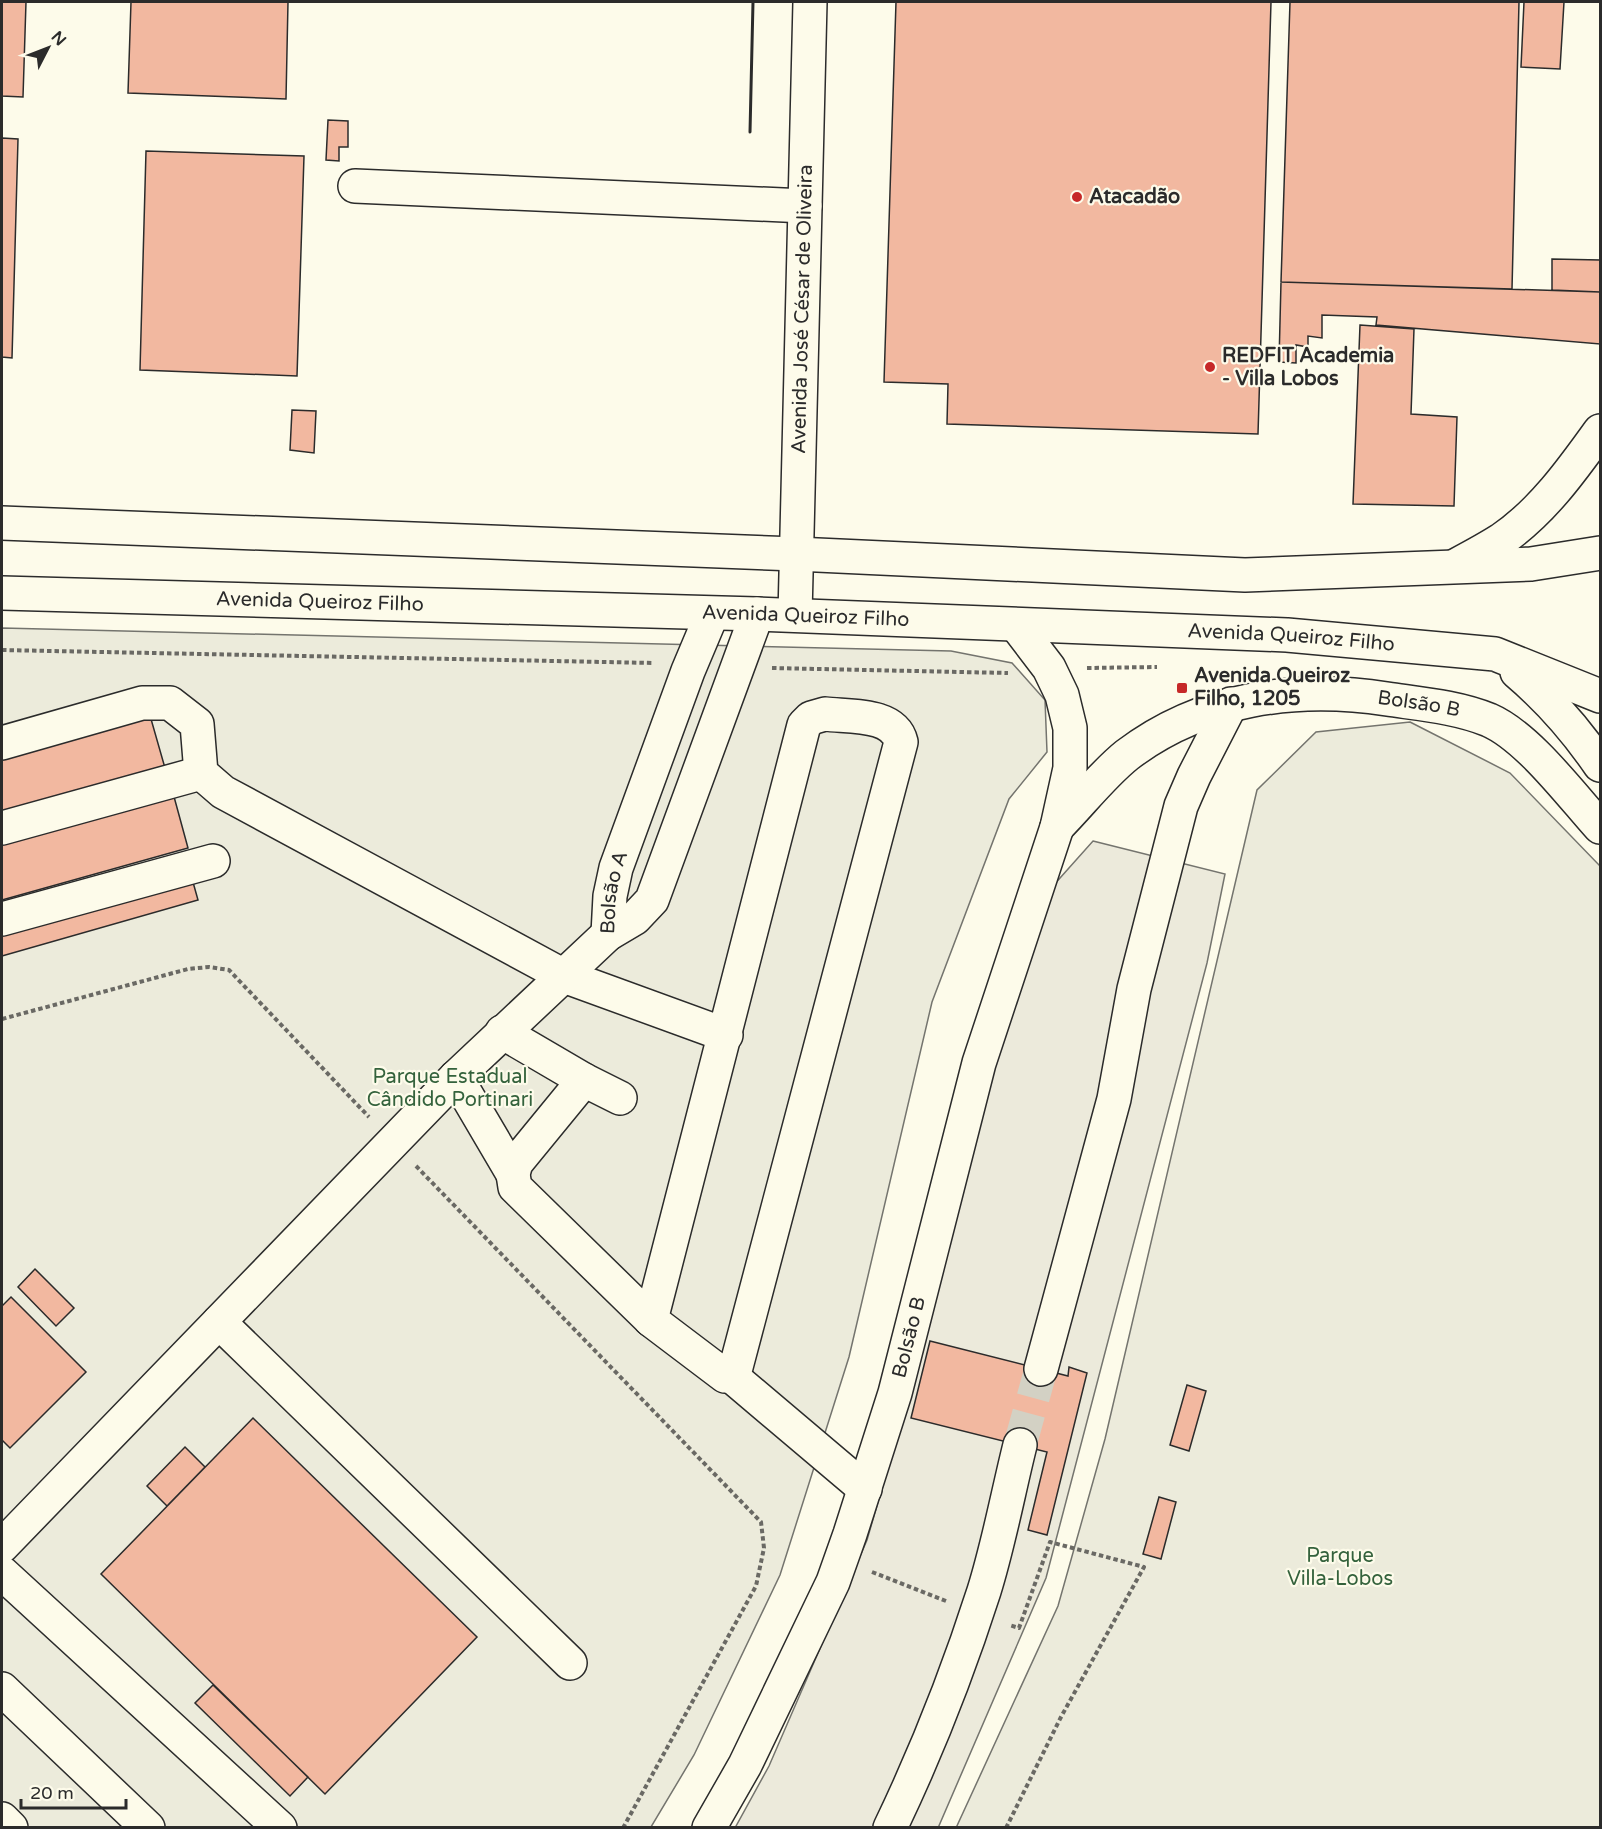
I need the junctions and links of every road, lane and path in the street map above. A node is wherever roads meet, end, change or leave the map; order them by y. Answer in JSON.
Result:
{"nodes":[{"id":1,"x":810,"y":2,"type":"edge"},
{"id":2,"x":355,"y":186,"type":"dead end"},
{"id":3,"x":805,"y":206,"type":"junction"},
{"id":4,"x":1600,"y":431,"type":"edge"},
{"id":5,"x":2,"y":523,"type":"edge"},
{"id":6,"x":1600,"y":553,"type":"edge"},
{"id":7,"x":796,"y":554,"type":"junction"},
{"id":8,"x":1450,"y":569,"type":"junction"},
{"id":9,"x":2,"y":593,"type":"edge"},
{"id":10,"x":712,"y":614,"type":"junction"},
{"id":11,"x":757,"y":614,"type":"junction"},
{"id":12,"x":795,"y":615,"type":"junction"},
{"id":13,"x":1017,"y":626,"type":"junction"},
{"id":14,"x":2,"y":650,"type":"edge"},
{"id":15,"x":1495,"y":654,"type":"junction"},
{"id":16,"x":691,"y":664,"type":"junction"},
{"id":17,"x":737,"y":668,"type":"junction"},
{"id":18,"x":1012,"y":673,"type":"dead end"},
{"id":19,"x":1600,"y":696,"type":"edge"},
{"id":20,"x":1231,"y":704,"type":"junction"},
{"id":21,"x":2,"y":743,"type":"edge"},
{"id":22,"x":1600,"y":765,"type":"edge"},
{"id":23,"x":201,"y":773,"type":"junction"},
{"id":24,"x":1057,"y":827,"type":"junction"},
{"id":25,"x":1600,"y":827,"type":"edge"},
{"id":26,"x":2,"y":828,"type":"edge"},
{"id":27,"x":213,"y":861,"type":"dead end"},
{"id":28,"x":2,"y":919,"type":"edge"},
{"id":29,"x":608,"y":934,"type":"junction"},
{"id":30,"x":564,"y":976,"type":"junction"},
{"id":31,"x":2,"y":1018,"type":"edge"},
{"id":32,"x":502,"y":1032,"type":"junction"},
{"id":33,"x":726,"y":1035,"type":"junction"},
{"id":34,"x":456,"y":1077,"type":"junction"},
{"id":35,"x":584,"y":1080,"type":"junction"},
{"id":36,"x":620,"y":1098,"type":"dead end"},
{"id":37,"x":392,"y":1142,"type":"junction"},
{"id":38,"x":513,"y":1174,"type":"junction"},
{"id":39,"x":651,"y":1320,"type":"junction"},
{"id":40,"x":219,"y":1322,"type":"junction"},
{"id":41,"x":1041,"y":1369,"type":"tunnel mouth"},
{"id":42,"x":729,"y":1374,"type":"junction"},
{"id":43,"x":1020,"y":1445,"type":"tunnel mouth"},
{"id":44,"x":864,"y":1489,"type":"junction"},
{"id":45,"x":2,"y":1546,"type":"edge"},
{"id":46,"x":841,"y":1560,"type":"junction"},
{"id":47,"x":2,"y":1573,"type":"edge"},
{"id":48,"x":976,"y":1613,"type":"junction"},
{"id":49,"x":570,"y":1663,"type":"dead end"},
{"id":50,"x":2,"y":1689,"type":"edge"},
{"id":51,"x":2,"y":1819,"type":"edge"},
{"id":52,"x":10,"y":1827,"type":"edge"},
{"id":53,"x":148,"y":1827,"type":"edge"},
{"id":54,"x":280,"y":1827,"type":"edge"},
{"id":55,"x":623,"y":1827,"type":"edge"},
{"id":56,"x":709,"y":1827,"type":"edge"},
{"id":57,"x":890,"y":1827,"type":"edge"},
{"id":58,"x":1006,"y":1827,"type":"edge"}],
"edges":[{"from":1,"to":3,"type":"main road","name":"Avenida José César de Oliveira"},
{"from":2,"to":3,"type":"main road"},
{"from":3,"to":7,"type":"main road","name":"Avenida José César de Oliveira"},
{"from":4,"to":8,"type":"main road"},
{"from":5,"to":7,"type":"main road"},
{"from":6,"to":8,"type":"main road"},
{"from":7,"to":8,"type":"main road"},
{"from":7,"to":12,"type":"main road","name":"Avenida José César de Oliveira"},
{"from":9,"to":10,"type":"main road","name":"Avenida Queiroz Filho"},
{"from":10,"to":11,"type":"main road","name":"Avenida Queiroz Filho"},
{"from":10,"to":16,"type":"main road","name":"Bolsão A"},
{"from":11,"to":12,"type":"main road","name":"Avenida Queiroz Filho"},
{"from":11,"to":17,"type":"main road","name":"Bolsão A"},
{"from":12,"to":13,"type":"main road","name":"Avenida Queiroz Filho"},
{"from":13,"to":15,"type":"main road","name":"Avenida Queiroz Filho"},
{"from":13,"to":24,"type":"main road","name":"Bolsão B"},
{"from":14,"to":16,"type":"path"},
{"from":15,"to":19,"type":"main road","name":"Avenida Queiroz Filho"},
{"from":15,"to":22,"type":"main road"},
{"from":16,"to":29,"type":"main road","name":"Bolsão A"},
{"from":17,"to":18,"type":"path"},
{"from":17,"to":29,"type":"main road","name":"Bolsão A"},
{"from":20,"to":24,"type":"main road","name":"Bolsão B"},
{"from":20,"to":25,"type":"main road","name":"Bolsão B"},
{"from":20,"to":41,"type":"main road"},
{"from":21,"to":23,"type":"main road"},
{"from":23,"to":26,"type":"main road"},
{"from":23,"to":30,"type":"main road"},
{"from":24,"to":44,"type":"main road","name":"Bolsão B"},
{"from":27,"to":28,"type":"main road"},
{"from":29,"to":30,"type":"main road"},
{"from":30,"to":32,"type":"main road"},
{"from":30,"to":33,"type":"main road"},
{"from":31,"to":37,"type":"path"},
{"from":32,"to":34,"type":"main road"},
{"from":32,"to":35,"type":"main road"},
{"from":33,"to":39,"type":"main road"},
{"from":33,"to":42,"type":"main road"},
{"from":34,"to":37,"type":"main road"},
{"from":34,"to":38,"type":"main road"},
{"from":35,"to":36,"type":"main road"},
{"from":35,"to":38,"type":"main road"},
{"from":37,"to":40,"type":"main road"},
{"from":37,"to":55,"type":"path"},
{"from":38,"to":39,"type":"main road"},
{"from":39,"to":42,"type":"main road"},
{"from":40,"to":45,"type":"main road"},
{"from":40,"to":49,"type":"main road"},
{"from":42,"to":44,"type":"main road"},
{"from":43,"to":48,"type":"main road"},
{"from":44,"to":46,"type":"main road","name":"Bolsão B"},
{"from":46,"to":48,"type":"path"},
{"from":46,"to":56,"type":"main road","name":"Bolsão B"},
{"from":47,"to":54,"type":"main road"},
{"from":48,"to":57,"type":"main road"},
{"from":48,"to":58,"type":"path"},
{"from":50,"to":53,"type":"main road"},
{"from":51,"to":52,"type":"main road"}]}
